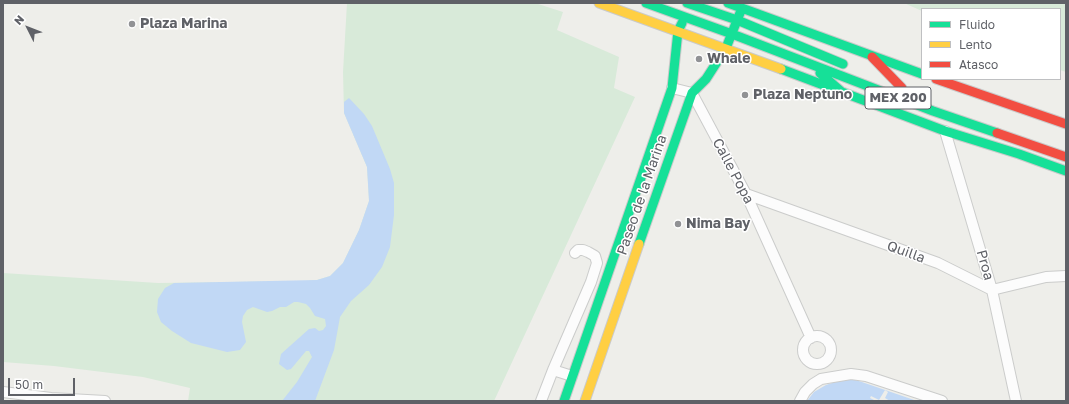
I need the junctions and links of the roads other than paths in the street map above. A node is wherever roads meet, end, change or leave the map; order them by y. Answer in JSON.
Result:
{"nodes":[{"id":1,"x":599,"y":3,"type":"edge"},
{"id":2,"x":646,"y":3,"type":"edge"},
{"id":3,"x":690,"y":3,"type":"edge"},
{"id":4,"x":728,"y":3,"type":"edge"},
{"id":5,"x":742,"y":8,"type":"junction"},
{"id":6,"x":685,"y":17,"type":"junction"},
{"id":7,"x":737,"y":20,"type":"junction"},
{"id":8,"x":678,"y":31,"type":"junction"},
{"id":9,"x":732,"y":34,"type":"junction"},
{"id":10,"x":726,"y":48,"type":"junction"},
{"id":11,"x":872,"y":57,"type":"junction"},
{"id":12,"x":812,"y":65,"type":"junction"},
{"id":13,"x":848,"y":66,"type":"dead end"},
{"id":14,"x":921,"y":74,"type":"edge"},
{"id":15,"x":882,"y":80,"type":"dead end"},
{"id":16,"x":939,"y":80,"type":"edge"},
{"id":17,"x":672,"y":88,"type":"junction"},
{"id":18,"x":692,"y":93,"type":"junction"},
{"id":19,"x":844,"y":94,"type":"junction"},
{"id":20,"x":1066,"y":124,"type":"edge"},
{"id":21,"x":945,"y":131,"type":"junction"},
{"id":22,"x":1019,"y":154,"type":"junction"},
{"id":23,"x":1061,"y":155,"type":"edge"},
{"id":24,"x":1066,"y":171,"type":"edge"},
{"id":25,"x":746,"y":194,"type":"junction"},
{"id":26,"x":575,"y":253,"type":"dead end"},
{"id":27,"x":1066,"y":276,"type":"edge"},
{"id":28,"x":992,"y":290,"type":"junction"},
{"id":29,"x":811,"y":338,"type":"dead end"},
{"id":30,"x":553,"y":370,"type":"junction"},
{"id":31,"x":582,"y":372,"type":"junction"},
{"id":32,"x":3,"y":392,"type":"edge"},
{"id":33,"x":579,"y":393,"type":"edge"},
{"id":34,"x":31,"y":396,"type":"junction"},
{"id":35,"x":51,"y":399,"type":"edge"},
{"id":36,"x":75,"y":400,"type":"edge"},
{"id":37,"x":19,"y":401,"type":"edge"},
{"id":38,"x":104,"y":401,"type":"edge"},
{"id":39,"x":541,"y":401,"type":"edge"},
{"id":40,"x":564,"y":401,"type":"edge"},
{"id":41,"x":800,"y":401,"type":"edge"},
{"id":42,"x":942,"y":401,"type":"edge"},
{"id":43,"x":1016,"y":401,"type":"edge"}],
"edges":[{"from":1,"to":8,"type":"main road"},
{"from":2,"to":6,"type":"main road","number":"MEX 200"},
{"from":3,"to":6,"type":"main road","name":"Paseo de la Marina"},
{"from":3,"to":7,"type":"main road"},
{"from":4,"to":5,"type":"main road"},
{"from":5,"to":7,"type":"main road","name":"Paseo de la Marina"},
{"from":5,"to":11,"type":"main road"},
{"from":6,"to":8,"type":"main road","name":"Paseo de la Marina"},
{"from":6,"to":9,"type":"main road","number":"MEX 200"},
{"from":7,"to":9,"type":"main road","name":"Paseo de la Marina"},
{"from":7,"to":13,"type":"main road"},
{"from":8,"to":10,"type":"main road"},
{"from":8,"to":17,"type":"main road","name":"Paseo de la Marina"},
{"from":9,"to":10,"type":"main road","name":"Paseo de la Marina"},
{"from":9,"to":12,"type":"main road","number":"MEX 200"},
{"from":10,"to":18,"type":"main road","name":"Paseo de la Marina"},
{"from":10,"to":19,"type":"main road"},
{"from":11,"to":14,"type":"main road"},
{"from":11,"to":15,"type":"main road","number":"MEX 200"},
{"from":12,"to":19,"type":"main road"},
{"from":12,"to":23,"type":"main road","number":"MEX 200"},
{"from":16,"to":20,"type":"main road"},
{"from":17,"to":18,"type":"street"},
{"from":17,"to":31,"type":"main road","name":"Paseo de la Marina"},
{"from":18,"to":25,"type":"street","name":"Calle Popa"},
{"from":18,"to":31,"type":"main road","name":"Paseo de la Marina"},
{"from":19,"to":21,"type":"main road"},
{"from":21,"to":22,"type":"main road"},
{"from":21,"to":28,"type":"street","name":"Proa"},
{"from":22,"to":23,"type":"main road"},
{"from":22,"to":24,"type":"main road"},
{"from":25,"to":28,"type":"street","name":"Quilla"},
{"from":25,"to":29,"type":"street","name":"Calle Popa"},
{"from":26,"to":30,"type":"street"},
{"from":27,"to":28,"type":"street"},
{"from":28,"to":43,"type":"street","name":"Proa"},
{"from":30,"to":31,"type":"street"},
{"from":30,"to":39,"type":"street"},
{"from":31,"to":33,"type":"main road","name":"Paseo de la Marina"},
{"from":31,"to":33,"type":"main road","name":"Paseo de la Marina"},
{"from":32,"to":34,"type":"street"},
{"from":33,"to":40,"type":"main road","name":"Paseo de la Marina"},
{"from":34,"to":35,"type":"street"},
{"from":34,"to":37,"type":"street"},
{"from":35,"to":36,"type":"street"},
{"from":36,"to":38,"type":"street"},
{"from":41,"to":42,"type":"street"}]}
